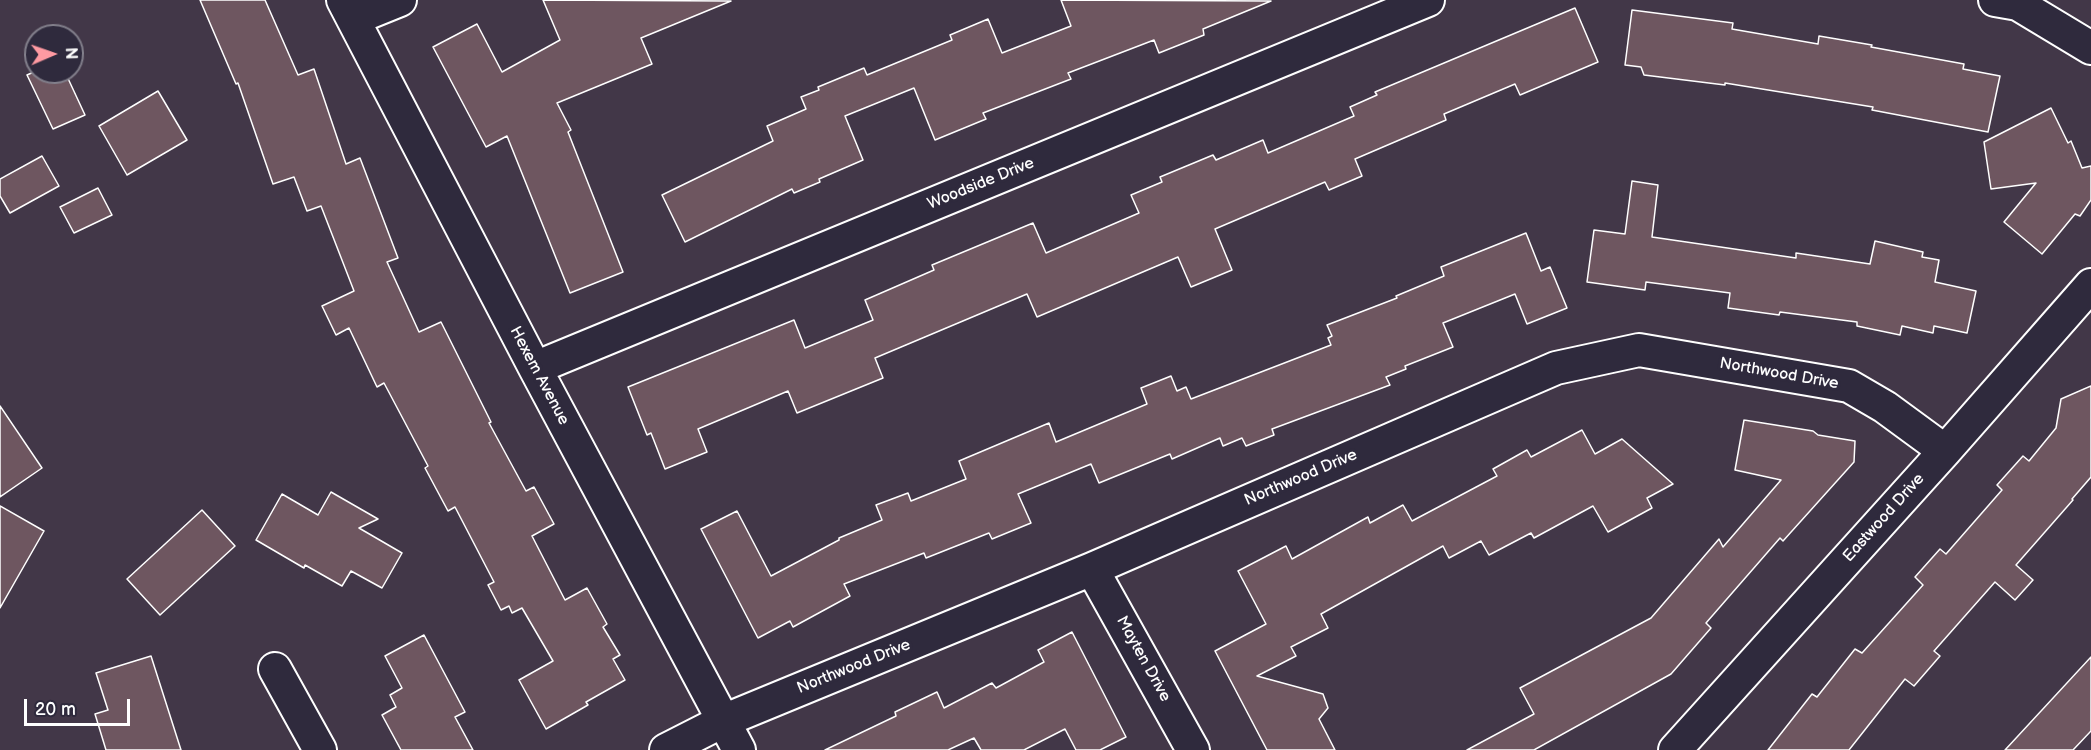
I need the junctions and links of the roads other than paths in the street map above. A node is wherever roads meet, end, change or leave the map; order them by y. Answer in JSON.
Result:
{"nodes":[{"id":1,"x":400,"y":0,"type":"edge"},
{"id":2,"x":1428,"y":0,"type":"edge"},
{"id":3,"x":1995,"y":0,"type":"edge"},
{"id":4,"x":348,"y":10,"type":"edge"},
{"id":5,"x":2091,"y":48,"type":"edge"},
{"id":6,"x":2091,"y":285,"type":"edge"},
{"id":7,"x":535,"y":368,"type":"junction"},
{"id":8,"x":1945,"y":451,"type":"junction"},
{"id":9,"x":1092,"y":568,"type":"junction"},
{"id":10,"x":275,"y":669,"type":"dead end"},
{"id":11,"x":723,"y":721,"type":"junction"},
{"id":12,"x":320,"y":750,"type":"edge"},
{"id":13,"x":666,"y":750,"type":"edge"},
{"id":14,"x":740,"y":750,"type":"edge"},
{"id":15,"x":1193,"y":750,"type":"edge"},
{"id":16,"x":1675,"y":750,"type":"edge"}],
"edges":[{"from":1,"to":4,"type":"street"},
{"from":2,"to":7,"type":"street","name":"Woodside Drive"},
{"from":3,"to":5,"type":"street"},
{"from":4,"to":7,"type":"street","name":"Hexem Avenue"},
{"from":6,"to":8,"type":"street","name":"Eastwood Drive"},
{"from":7,"to":11,"type":"street","name":"Hexem Avenue"},
{"from":8,"to":9,"type":"street","name":"Northwood Drive"},
{"from":8,"to":16,"type":"street","name":"Eastwood Drive"},
{"from":9,"to":11,"type":"street","name":"Northwood Drive"},
{"from":9,"to":15,"type":"street","name":"Mayten Drive"},
{"from":10,"to":12,"type":"street"},
{"from":11,"to":13,"type":"street","name":"Northwood Drive"},
{"from":11,"to":14,"type":"street","name":"Hexem Avenue"}]}
